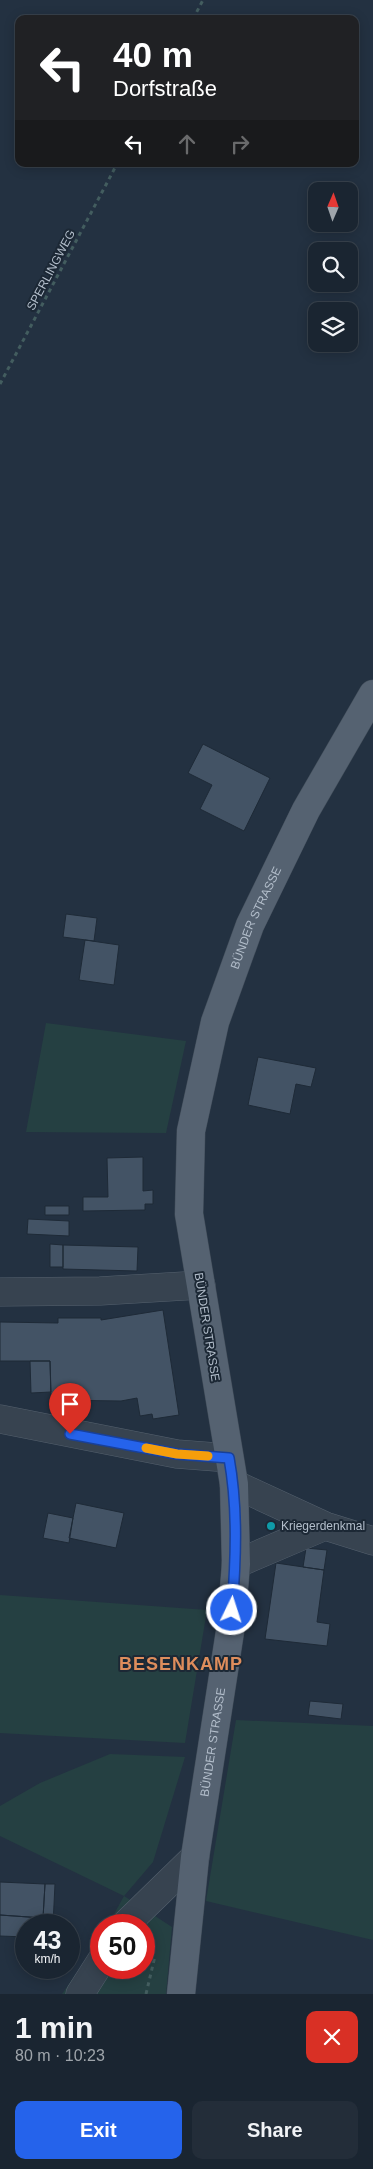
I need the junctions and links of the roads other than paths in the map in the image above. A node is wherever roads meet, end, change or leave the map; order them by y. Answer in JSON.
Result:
{"nodes":[{"id":1,"x":373,"y":694,"type":"edge"},
{"id":2,"x":201,"y":1285,"type":"junction"},
{"id":3,"x":0,"y":1292,"type":"edge"},
{"id":4,"x":0,"y":1419,"type":"edge"},
{"id":5,"x":229,"y":1458,"type":"junction"},
{"id":6,"x":234,"y":1484,"type":"junction"},
{"id":7,"x":325,"y":1526,"type":"junction"},
{"id":8,"x":373,"y":1541,"type":"edge"},
{"id":9,"x":236,"y":1564,"type":"junction"},
{"id":10,"x":195,"y":1858,"type":"junction"},
{"id":11,"x":136,"y":1914,"type":"edge"},
{"id":12,"x":90,"y":1978,"type":"edge"},
{"id":13,"x":80,"y":1994,"type":"edge"},
{"id":14,"x":181,"y":1994,"type":"edge"}],
"edges":[{"from":1,"to":2,"type":"main road","name":"BÜNDER STRASSE"},
{"from":2,"to":3,"type":"street"},
{"from":2,"to":5,"type":"main road","name":"BÜNDER STRASSE"},
{"from":4,"to":5,"type":"street"},
{"from":5,"to":6,"type":"main road","name":"BÜNDER STRASSE"},
{"from":6,"to":7,"type":"street"},
{"from":6,"to":9,"type":"main road","name":"BÜNDER STRASSE"},
{"from":7,"to":8,"type":"street"},
{"from":7,"to":9,"type":"street"},
{"from":9,"to":10,"type":"main road","name":"BÜNDER STRASSE"},
{"from":10,"to":11,"type":"street"},
{"from":10,"to":14,"type":"main road","name":"BÜNDER STRASSE"},
{"from":12,"to":13,"type":"street"}]}
